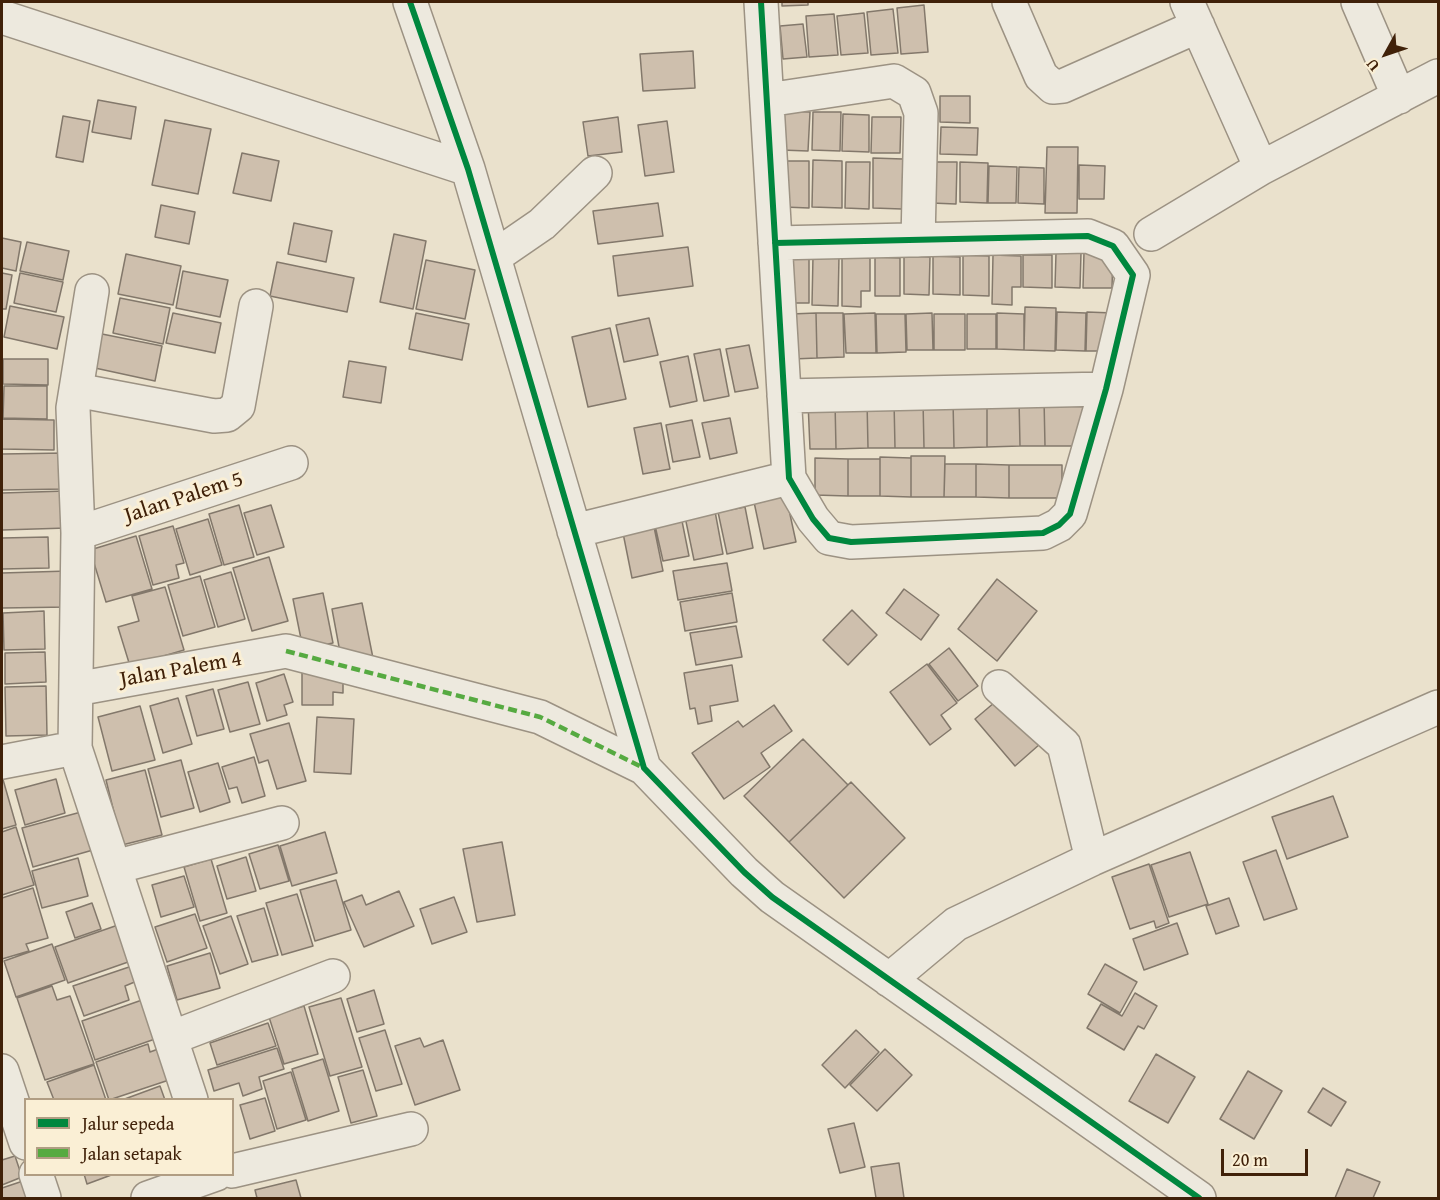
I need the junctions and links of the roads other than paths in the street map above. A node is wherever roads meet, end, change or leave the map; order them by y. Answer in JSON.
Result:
{"nodes":[{"id":1,"x":410,"y":2,"type":"edge"},
{"id":2,"x":761,"y":2,"type":"edge"},
{"id":3,"x":1009,"y":2,"type":"edge"},
{"id":4,"x":1358,"y":2,"type":"edge"},
{"id":5,"x":1192,"y":14,"type":"edge"},
{"id":6,"x":2,"y":17,"type":"edge"},
{"id":7,"x":1438,"y":76,"type":"edge"},
{"id":8,"x":1399,"y":97,"type":"junction"},
{"id":9,"x":767,"y":100,"type":"junction"},
{"id":10,"x":1261,"y":168,"type":"junction"},
{"id":11,"x":468,"y":169,"type":"junction"},
{"id":12,"x":595,"y":173,"type":"dead end"},
{"id":13,"x":1151,"y":234,"type":"dead end"},
{"id":14,"x":918,"y":240,"type":"junction"},
{"id":15,"x":775,"y":243,"type":"junction"},
{"id":16,"x":494,"y":257,"type":"junction"},
{"id":17,"x":92,"y":291,"type":"dead end"},
{"id":18,"x":256,"y":306,"type":"dead end"},
{"id":19,"x":1106,"y":389,"type":"junction"},
{"id":20,"x":76,"y":390,"type":"junction"},
{"id":21,"x":784,"y":396,"type":"junction"},
{"id":22,"x":291,"y":462,"type":"dead end"},
{"id":23,"x":789,"y":478,"type":"junction"},
{"id":24,"x":574,"y":531,"type":"junction"},
{"id":25,"x":78,"y":533,"type":"junction"},
{"id":26,"x":999,"y":687,"type":"dead end"},
{"id":27,"x":76,"y":688,"type":"junction"},
{"id":28,"x":1438,"y":707,"type":"edge"},
{"id":29,"x":75,"y":748,"type":"junction"},
{"id":30,"x":2,"y":762,"type":"edge"},
{"id":31,"x":644,"y":768,"type":"junction"},
{"id":32,"x":282,"y":823,"type":"dead end"},
{"id":33,"x":1092,"y":859,"type":"junction"},
{"id":34,"x":115,"y":867,"type":"junction"},
{"id":35,"x":333,"y":976,"type":"dead end"},
{"id":36,"x":889,"y":980,"type":"junction"},
{"id":37,"x":171,"y":1038,"type":"junction"},
{"id":38,"x":2,"y":1071,"type":"edge"},
{"id":39,"x":190,"y":1098,"type":"edge"},
{"id":40,"x":411,"y":1129,"type":"dead end"},
{"id":41,"x":24,"y":1137,"type":"edge"},
{"id":42,"x":234,"y":1171,"type":"edge"},
{"id":43,"x":37,"y":1176,"type":"edge"},
{"id":44,"x":210,"y":1176,"type":"edge"},
{"id":45,"x":44,"y":1198,"type":"edge"},
{"id":46,"x":148,"y":1198,"type":"edge"},
{"id":47,"x":1199,"y":1198,"type":"edge"}],
"edges":[{"from":1,"to":11,"type":"street"},
{"from":2,"to":9,"type":"street"},
{"from":3,"to":5,"type":"street"},
{"from":4,"to":8,"type":"street"},
{"from":5,"to":10,"type":"street"},
{"from":6,"to":11,"type":"street"},
{"from":7,"to":8,"type":"street"},
{"from":8,"to":10,"type":"street"},
{"from":9,"to":14,"type":"street"},
{"from":9,"to":15,"type":"street"},
{"from":10,"to":13,"type":"street"},
{"from":11,"to":16,"type":"street"},
{"from":12,"to":16,"type":"street"},
{"from":14,"to":15,"type":"street"},
{"from":14,"to":19,"type":"street"},
{"from":15,"to":21,"type":"street"},
{"from":16,"to":24,"type":"street"},
{"from":17,"to":20,"type":"street"},
{"from":18,"to":20,"type":"street"},
{"from":19,"to":21,"type":"street"},
{"from":19,"to":23,"type":"street"},
{"from":20,"to":25,"type":"street"},
{"from":21,"to":23,"type":"street"},
{"from":22,"to":25,"type":"street","name":"Jalan Palem 5"},
{"from":23,"to":24,"type":"street"},
{"from":24,"to":31,"type":"street"},
{"from":25,"to":27,"type":"street"},
{"from":26,"to":33,"type":"street"},
{"from":27,"to":29,"type":"street"},
{"from":27,"to":31,"type":"street","name":"Jalan Palem 4"},
{"from":28,"to":33,"type":"street"},
{"from":29,"to":30,"type":"street"},
{"from":29,"to":34,"type":"street"},
{"from":31,"to":36,"type":"street"},
{"from":32,"to":34,"type":"street"},
{"from":33,"to":36,"type":"street"},
{"from":34,"to":37,"type":"street"},
{"from":35,"to":37,"type":"street"},
{"from":36,"to":47,"type":"street"},
{"from":37,"to":39,"type":"street"},
{"from":38,"to":41,"type":"street"},
{"from":40,"to":42,"type":"street"},
{"from":43,"to":45,"type":"street"},
{"from":44,"to":46,"type":"street"}]}
